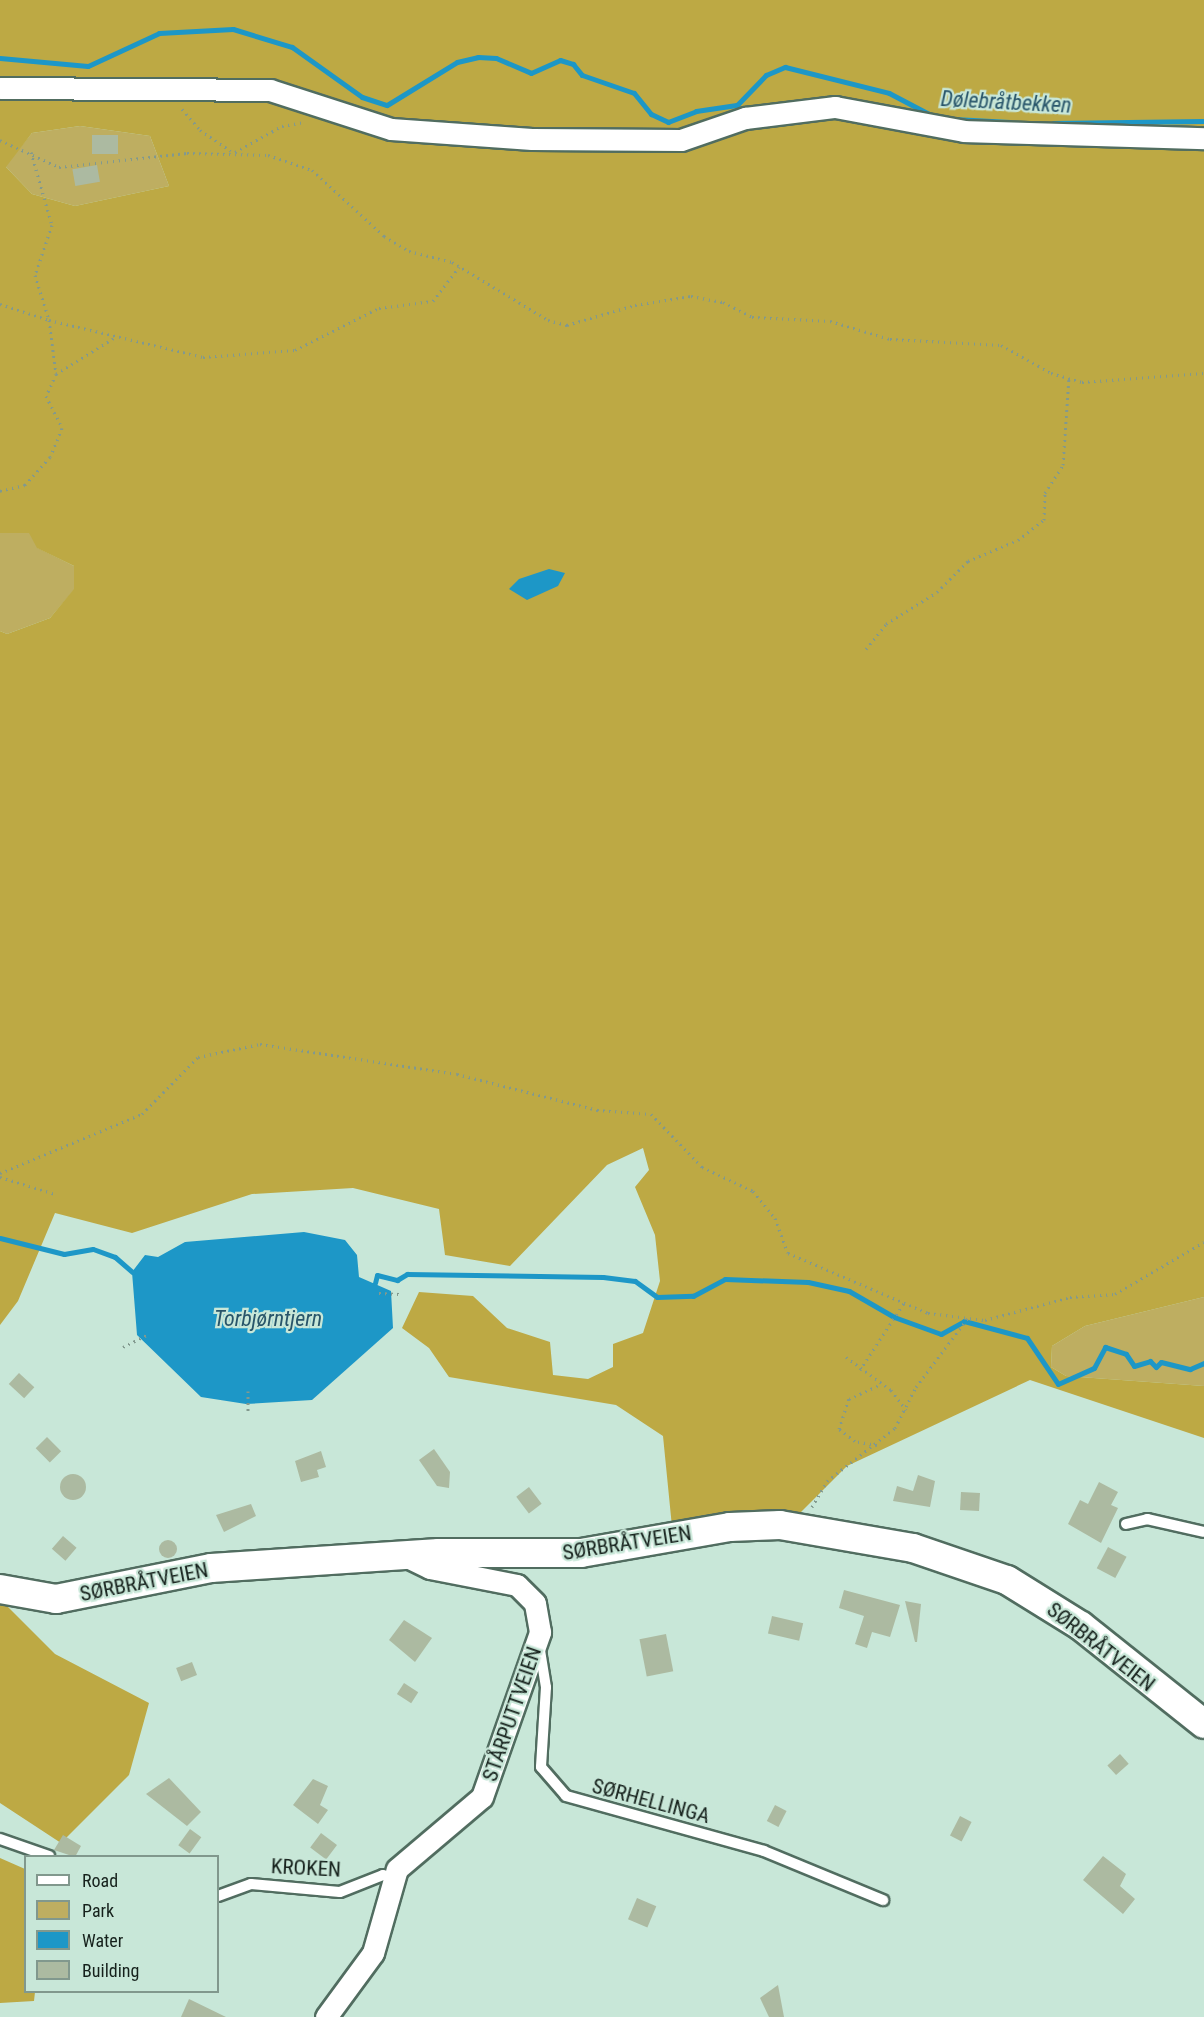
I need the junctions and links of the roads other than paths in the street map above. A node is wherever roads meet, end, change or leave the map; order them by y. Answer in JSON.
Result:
{"nodes":[{"id":1,"x":0,"y":88,"type":"edge"},
{"id":2,"x":1204,"y":138,"type":"edge"},
{"id":3,"x":1126,"y":1524,"type":"dead end"},
{"id":4,"x":1204,"y":1532,"type":"edge"},
{"id":5,"x":405,"y":1556,"type":"junction"},
{"id":6,"x":0,"y":1589,"type":"edge"},
{"id":7,"x":537,"y":1641,"type":"junction"},
{"id":8,"x":1204,"y":1724,"type":"edge"},
{"id":9,"x":0,"y":1839,"type":"edge"},
{"id":10,"x":44,"y":1855,"type":"edge"},
{"id":11,"x":392,"y":1877,"type":"junction"},
{"id":12,"x":219,"y":1896,"type":"edge"},
{"id":13,"x":883,"y":1900,"type":"dead end"},
{"id":14,"x":326,"y":2017,"type":"edge"}],
"edges":[{"from":1,"to":2,"type":"street"},
{"from":3,"to":4,"type":"lane"},
{"from":5,"to":6,"type":"street","name":"SØRBRÅTVEIEN"},
{"from":5,"to":7,"type":"street","name":"STÅRPUTTVEIEN"},
{"from":5,"to":8,"type":"street","name":"SØRBRÅTVEIEN"},
{"from":7,"to":11,"type":"street","name":"STÅRPUTTVEIEN"},
{"from":7,"to":13,"type":"lane","name":"SØRHELLINGA"},
{"from":9,"to":10,"type":"lane"},
{"from":11,"to":12,"type":"lane","name":"KROKEN"},
{"from":11,"to":14,"type":"street"}]}
